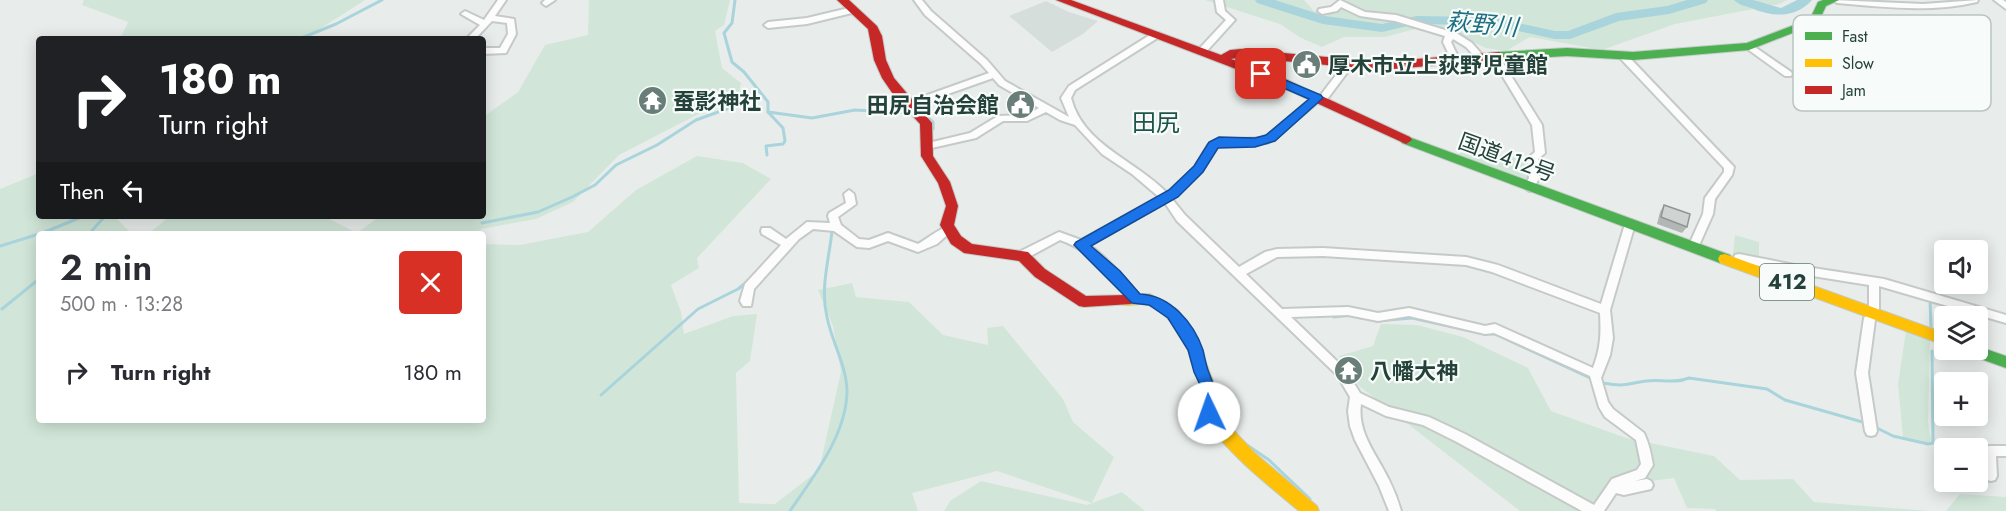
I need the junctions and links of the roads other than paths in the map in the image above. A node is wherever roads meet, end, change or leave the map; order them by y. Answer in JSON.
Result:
{"nodes":[{"id":1,"x":501,"y":0,"type":"edge"},
{"id":2,"x":842,"y":0,"type":"edge"},
{"id":3,"x":918,"y":0,"type":"edge"},
{"id":4,"x":1061,"y":0,"type":"edge"},
{"id":5,"x":1219,"y":0,"type":"edge"},
{"id":6,"x":1836,"y":0,"type":"edge"},
{"id":7,"x":1974,"y":0,"type":"edge"},
{"id":8,"x":1998,"y":0,"type":"edge"},
{"id":9,"x":1338,"y":1,"type":"edge"},
{"id":10,"x":2006,"y":6,"type":"edge"},
{"id":11,"x":853,"y":10,"type":"junction"},
{"id":12,"x":1322,"y":11,"type":"dead end"},
{"id":13,"x":465,"y":14,"type":"dead end"},
{"id":14,"x":1817,"y":15,"type":"edge"},
{"id":15,"x":488,"y":21,"type":"junction"},
{"id":16,"x":768,"y":25,"type":"dead end"},
{"id":17,"x":1793,"y":29,"type":"edge"},
{"id":18,"x":1156,"y":35,"type":"junction"},
{"id":19,"x":1450,"y":35,"type":"junction"},
{"id":20,"x":473,"y":36,"type":"edge"},
{"id":21,"x":1749,"y":46,"type":"junction"},
{"id":22,"x":486,"y":51,"type":"edge"},
{"id":23,"x":1202,"y":51,"type":"junction"},
{"id":24,"x":1623,"y":56,"type":"junction"},
{"id":25,"x":1488,"y":58,"type":"junction"},
{"id":26,"x":1223,"y":59,"type":"junction"},
{"id":27,"x":1455,"y":59,"type":"junction"},
{"id":28,"x":1349,"y":64,"type":"junction"},
{"id":29,"x":1788,"y":74,"type":"dead end"},
{"id":30,"x":993,"y":75,"type":"junction"},
{"id":31,"x":1320,"y":99,"type":"junction"},
{"id":32,"x":1047,"y":108,"type":"junction"},
{"id":33,"x":912,"y":110,"type":"junction"},
{"id":34,"x":1079,"y":122,"type":"junction"},
{"id":35,"x":929,"y":146,"type":"junction"},
{"id":36,"x":1529,"y":187,"type":"junction"},
{"id":37,"x":849,"y":194,"type":"dead end"},
{"id":38,"x":1166,"y":197,"type":"junction"},
{"id":39,"x":1630,"y":224,"type":"junction"},
{"id":40,"x":836,"y":227,"type":"junction"},
{"id":41,"x":949,"y":229,"type":"junction"},
{"id":42,"x":766,"y":231,"type":"dead end"},
{"id":43,"x":786,"y":244,"type":"junction"},
{"id":44,"x":1081,"y":245,"type":"junction"},
{"id":45,"x":1693,"y":247,"type":"junction"},
{"id":46,"x":1026,"y":254,"type":"junction"},
{"id":47,"x":1717,"y":256,"type":"junction"},
{"id":48,"x":1238,"y":273,"type":"junction"},
{"id":49,"x":1874,"y":281,"type":"junction"},
{"id":50,"x":1134,"y":297,"type":"junction"},
{"id":51,"x":745,"y":302,"type":"dead end"},
{"id":52,"x":1605,"y":310,"type":"junction"},
{"id":53,"x":1279,"y":313,"type":"junction"},
{"id":54,"x":1874,"y":314,"type":"junction"},
{"id":55,"x":2006,"y":319,"type":"edge"},
{"id":56,"x":1934,"y":335,"type":"edge"},
{"id":57,"x":1988,"y":356,"type":"edge"},
{"id":58,"x":2006,"y":362,"type":"edge"},
{"id":59,"x":1596,"y":374,"type":"junction"},
{"id":60,"x":1356,"y":396,"type":"junction"},
{"id":61,"x":1871,"y":427,"type":"dead end"},
{"id":62,"x":2006,"y":451,"type":"edge"},
{"id":63,"x":1991,"y":476,"type":"dead end"},
{"id":64,"x":1647,"y":485,"type":"dead end"},
{"id":65,"x":1613,"y":487,"type":"junction"},
{"id":66,"x":1311,"y":511,"type":"edge"},
{"id":67,"x":1395,"y":511,"type":"edge"},
{"id":68,"x":1595,"y":511,"type":"edge"}],
"edges":[{"from":1,"to":15,"type":"street"},
{"from":2,"to":11,"type":"main road"},
{"from":3,"to":30,"type":"street"},
{"from":4,"to":18,"type":"main road","name":"国道412号","number":"412"},
{"from":5,"to":23,"type":"street"},
{"from":6,"to":7,"type":"street"},
{"from":6,"to":14,"type":"main road"},
{"from":8,"to":10,"type":"street"},
{"from":9,"to":12,"type":"street"},
{"from":9,"to":19,"type":"street"},
{"from":11,"to":16,"type":"street"},
{"from":11,"to":33,"type":"main road"},
{"from":13,"to":15,"type":"street"},
{"from":15,"to":20,"type":"street"},
{"from":15,"to":22,"type":"street"},
{"from":17,"to":21,"type":"main road"},
{"from":18,"to":23,"type":"main road","name":"国道412号","number":"412"},
{"from":18,"to":34,"type":"street"},
{"from":19,"to":25,"type":"street"},
{"from":19,"to":27,"type":"street"},
{"from":21,"to":24,"type":"main road"},
{"from":21,"to":29,"type":"street"},
{"from":23,"to":26,"type":"main road","name":"国道412号","number":"412"},
{"from":24,"to":25,"type":"main road"},
{"from":24,"to":45,"type":"street"},
{"from":25,"to":27,"type":"main road"},
{"from":25,"to":36,"type":"street"},
{"from":26,"to":28,"type":"main road"},
{"from":26,"to":31,"type":"main road","name":"国道412号","number":"412"},
{"from":27,"to":28,"type":"main road"},
{"from":28,"to":31,"type":"street"},
{"from":30,"to":32,"type":"street"},
{"from":30,"to":33,"type":"street"},
{"from":31,"to":36,"type":"main road","name":"国道412号","number":"412"},
{"from":31,"to":38,"type":"street"},
{"from":32,"to":34,"type":"street"},
{"from":32,"to":35,"type":"street"},
{"from":33,"to":35,"type":"main road"},
{"from":34,"to":38,"type":"street"},
{"from":35,"to":41,"type":"main road"},
{"from":36,"to":39,"type":"main road","name":"国道412号","number":"412"},
{"from":37,"to":40,"type":"street"},
{"from":38,"to":44,"type":"street"},
{"from":38,"to":48,"type":"street"},
{"from":39,"to":45,"type":"main road","name":"国道412号","number":"412"},
{"from":39,"to":52,"type":"street"},
{"from":40,"to":41,"type":"street"},
{"from":40,"to":43,"type":"street"},
{"from":41,"to":46,"type":"main road"},
{"from":42,"to":43,"type":"street"},
{"from":43,"to":51,"type":"street"},
{"from":44,"to":46,"type":"street"},
{"from":44,"to":50,"type":"street"},
{"from":45,"to":47,"type":"main road","name":"国道412号","number":"412"},
{"from":46,"to":50,"type":"main road"},
{"from":47,"to":49,"type":"street"},
{"from":47,"to":54,"type":"main road","name":"国道412号","number":"412"},
{"from":48,"to":52,"type":"street"},
{"from":48,"to":53,"type":"street"},
{"from":49,"to":54,"type":"street"},
{"from":49,"to":55,"type":"street"},
{"from":50,"to":66,"type":"main road"},
{"from":52,"to":59,"type":"street"},
{"from":53,"to":59,"type":"street"},
{"from":53,"to":60,"type":"street"},
{"from":54,"to":56,"type":"main road","name":"国道412号","number":"412"},
{"from":54,"to":61,"type":"street"},
{"from":57,"to":58,"type":"main road"},
{"from":59,"to":65,"type":"street"},
{"from":60,"to":67,"type":"street"},
{"from":60,"to":68,"type":"street"},
{"from":62,"to":63,"type":"street"},
{"from":64,"to":65,"type":"street"},
{"from":65,"to":68,"type":"street"}]}
